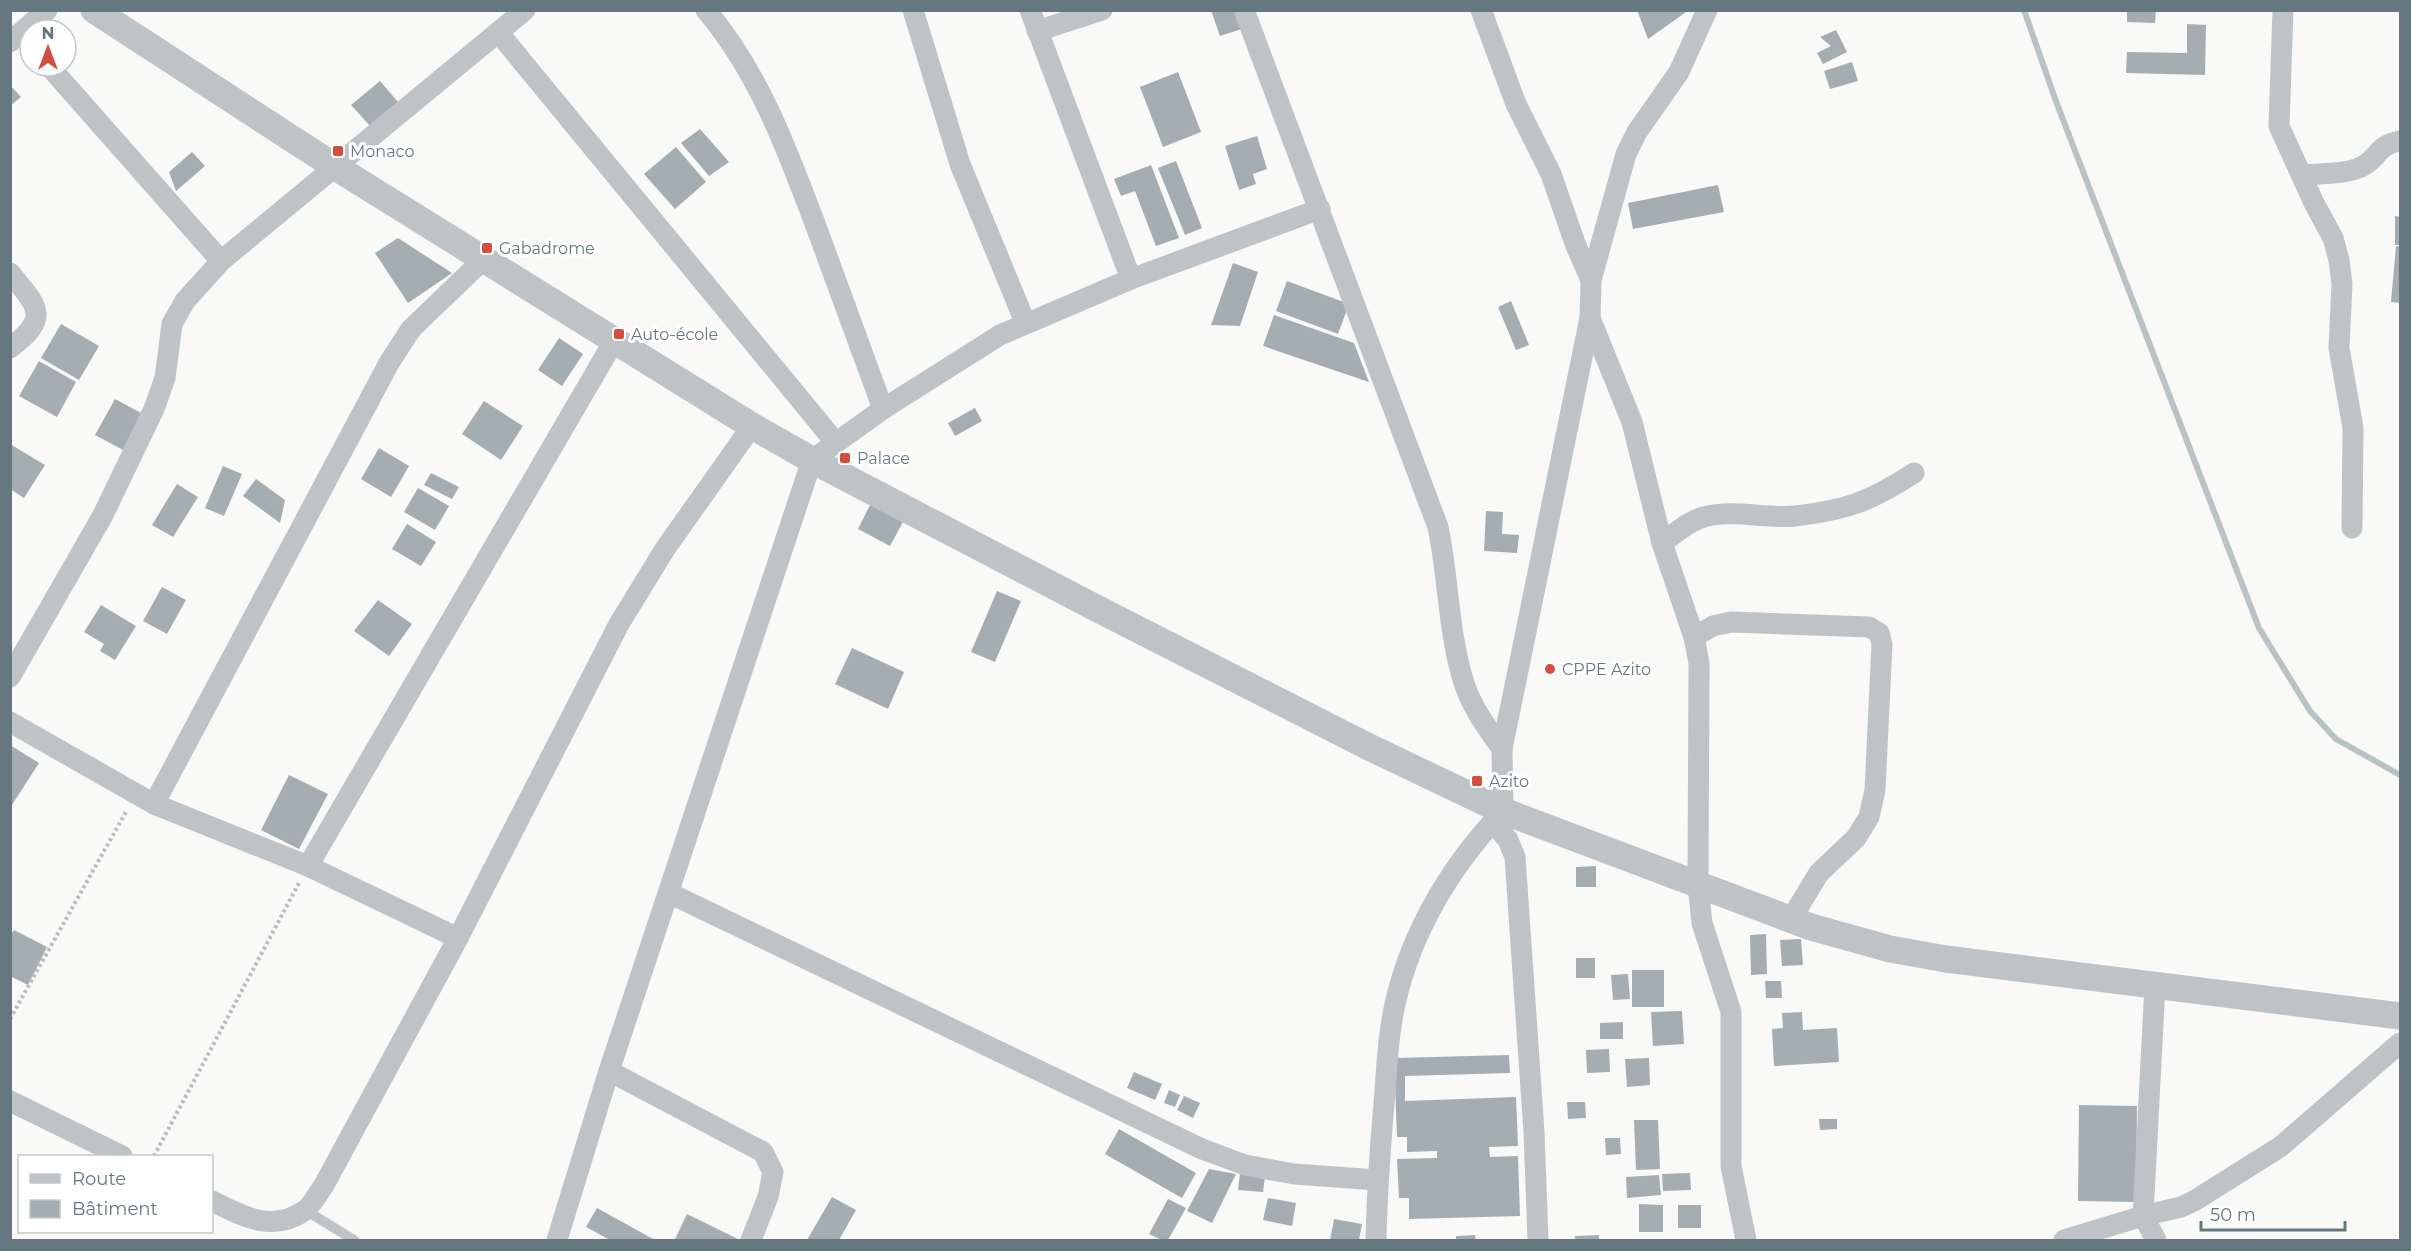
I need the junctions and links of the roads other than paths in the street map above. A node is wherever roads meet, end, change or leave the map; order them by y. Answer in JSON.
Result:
{"nodes":[{"id":1,"x":94,"y":10,"type":"edge"},
{"id":2,"x":525,"y":10,"type":"edge"},
{"id":3,"x":706,"y":10,"type":"edge"},
{"id":4,"x":913,"y":10,"type":"edge"},
{"id":5,"x":1030,"y":10,"type":"edge"},
{"id":6,"x":1102,"y":10,"type":"edge"},
{"id":7,"x":1244,"y":10,"type":"edge"},
{"id":8,"x":1481,"y":10,"type":"edge"},
{"id":9,"x":1707,"y":10,"type":"edge"},
{"id":10,"x":2283,"y":10,"type":"edge"},
{"id":11,"x":1037,"y":31,"type":"junction"},
{"id":12,"x":498,"y":32,"type":"junction"},
{"id":13,"x":60,"y":78,"type":"edge"},
{"id":14,"x":2400,"y":141,"type":"edge"},
{"id":15,"x":337,"y":168,"type":"junction"},
{"id":16,"x":2302,"y":175,"type":"junction"},
{"id":17,"x":1320,"y":208,"type":"junction"},
{"id":18,"x":484,"y":258,"type":"junction"},
{"id":19,"x":221,"y":261,"type":"junction"},
{"id":20,"x":10,"y":273,"type":"edge"},
{"id":21,"x":1131,"y":279,"type":"junction"},
{"id":22,"x":1591,"y":280,"type":"junction"},
{"id":23,"x":1590,"y":318,"type":"junction"},
{"id":24,"x":1025,"y":322,"type":"junction"},
{"id":25,"x":614,"y":341,"type":"junction"},
{"id":26,"x":10,"y":348,"type":"edge"},
{"id":27,"x":883,"y":409,"type":"junction"},
{"id":28,"x":752,"y":426,"type":"junction"},
{"id":29,"x":836,"y":443,"type":"junction"},
{"id":30,"x":812,"y":460,"type":"junction"},
{"id":31,"x":1914,"y":473,"type":"dead end"},
{"id":32,"x":2352,"y":528,"type":"dead end"},
{"id":33,"x":1662,"y":543,"type":"junction"},
{"id":34,"x":1694,"y":637,"type":"junction"},
{"id":35,"x":10,"y":677,"type":"edge"},
{"id":36,"x":10,"y":722,"type":"edge"},
{"id":37,"x":1502,"y":749,"type":"junction"},
{"id":38,"x":145,"y":798,"type":"junction"},
{"id":39,"x":1498,"y":817,"type":"junction"},
{"id":40,"x":308,"y":866,"type":"junction"},
{"id":41,"x":1698,"y":885,"type":"junction"},
{"id":42,"x":669,"y":893,"type":"junction"},
{"id":43,"x":1791,"y":919,"type":"junction"},
{"id":44,"x":458,"y":938,"type":"junction"},
{"id":45,"x":2156,"y":984,"type":"junction"},
{"id":46,"x":2400,"y":1016,"type":"edge"},
{"id":47,"x":2400,"y":1043,"type":"edge"},
{"id":48,"x":609,"y":1071,"type":"junction"},
{"id":49,"x":10,"y":1101,"type":"edge"},
{"id":50,"x":120,"y":1155,"type":"edge"},
{"id":51,"x":1377,"y":1180,"type":"junction"},
{"id":52,"x":213,"y":1202,"type":"edge"},
{"id":53,"x":305,"y":1210,"type":"junction"},
{"id":54,"x":2143,"y":1215,"type":"junction"},
{"id":55,"x":354,"y":1240,"type":"edge"},
{"id":56,"x":557,"y":1240,"type":"edge"},
{"id":57,"x":751,"y":1240,"type":"edge"},
{"id":58,"x":1377,"y":1240,"type":"edge"},
{"id":59,"x":1538,"y":1240,"type":"edge"},
{"id":60,"x":1746,"y":1240,"type":"edge"},
{"id":61,"x":2064,"y":1240,"type":"edge"},
{"id":62,"x":2156,"y":1240,"type":"edge"}],
"edges":[{"from":1,"to":15,"type":"street"},
{"from":2,"to":12,"type":"street"},
{"from":3,"to":27,"type":"street"},
{"from":4,"to":24,"type":"street"},
{"from":5,"to":11,"type":"street"},
{"from":6,"to":11,"type":"street"},
{"from":7,"to":17,"type":"street"},
{"from":8,"to":22,"type":"street"},
{"from":9,"to":22,"type":"street"},
{"from":10,"to":16,"type":"street"},
{"from":11,"to":21,"type":"street"},
{"from":12,"to":15,"type":"street"},
{"from":12,"to":29,"type":"street"},
{"from":13,"to":19,"type":"street"},
{"from":14,"to":16,"type":"street"},
{"from":15,"to":18,"type":"street"},
{"from":15,"to":19,"type":"street"},
{"from":16,"to":32,"type":"street"},
{"from":17,"to":21,"type":"street"},
{"from":17,"to":37,"type":"street"},
{"from":18,"to":25,"type":"street"},
{"from":18,"to":38,"type":"street"},
{"from":19,"to":35,"type":"street"},
{"from":20,"to":26,"type":"street"},
{"from":21,"to":24,"type":"street"},
{"from":22,"to":23,"type":"street"},
{"from":23,"to":33,"type":"street"},
{"from":23,"to":37,"type":"street"},
{"from":24,"to":27,"type":"street"},
{"from":25,"to":28,"type":"street"},
{"from":25,"to":40,"type":"street"},
{"from":27,"to":29,"type":"street"},
{"from":28,"to":30,"type":"street"},
{"from":28,"to":44,"type":"street"},
{"from":29,"to":30,"type":"street"},
{"from":30,"to":39,"type":"street"},
{"from":30,"to":42,"type":"street"},
{"from":31,"to":33,"type":"street"},
{"from":33,"to":34,"type":"street"},
{"from":34,"to":41,"type":"street"},
{"from":34,"to":43,"type":"street"},
{"from":36,"to":38,"type":"street"},
{"from":37,"to":39,"type":"street"},
{"from":38,"to":40,"type":"street"},
{"from":39,"to":41,"type":"street"},
{"from":39,"to":51,"type":"street"},
{"from":39,"to":59,"type":"street"},
{"from":40,"to":44,"type":"street"},
{"from":41,"to":43,"type":"street"},
{"from":41,"to":60,"type":"street"},
{"from":42,"to":48,"type":"street"},
{"from":42,"to":51,"type":"street"},
{"from":43,"to":45,"type":"street"},
{"from":44,"to":53,"type":"street"},
{"from":45,"to":46,"type":"street"},
{"from":45,"to":54,"type":"street"},
{"from":47,"to":54,"type":"street"},
{"from":48,"to":56,"type":"street"},
{"from":48,"to":57,"type":"street"},
{"from":49,"to":50,"type":"street"},
{"from":51,"to":58,"type":"street"},
{"from":52,"to":53,"type":"street"},
{"from":53,"to":55,"type":"lane"},
{"from":54,"to":61,"type":"street"},
{"from":54,"to":62,"type":"street"}]}
